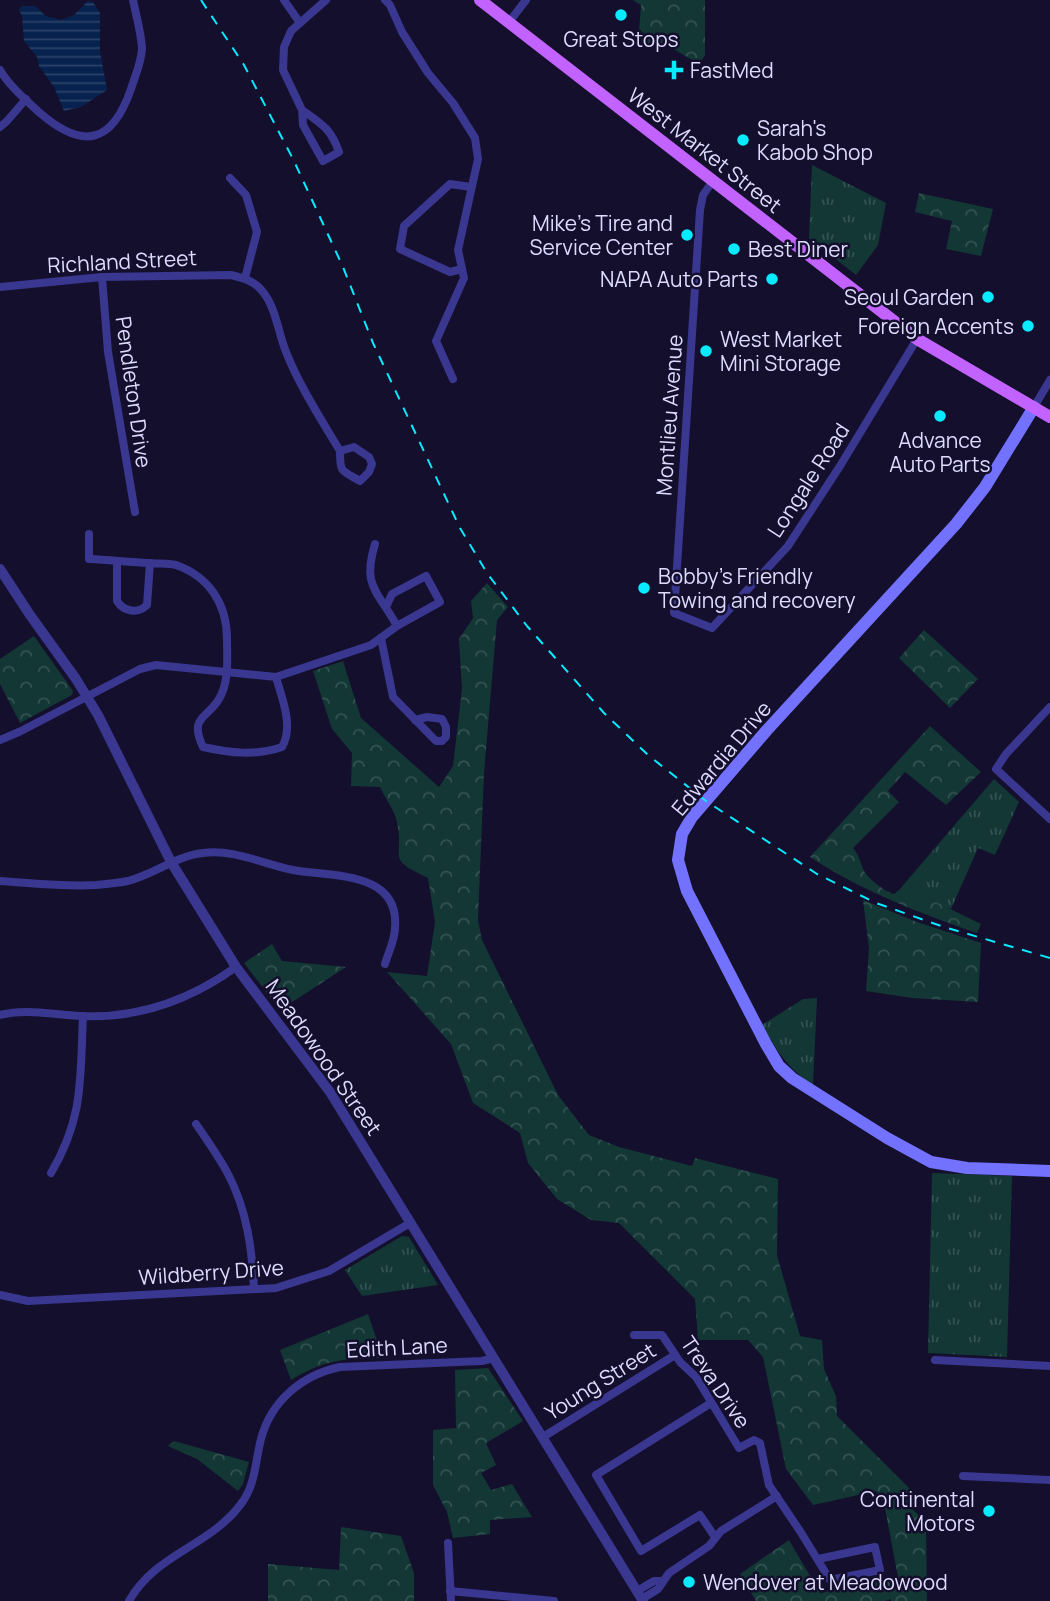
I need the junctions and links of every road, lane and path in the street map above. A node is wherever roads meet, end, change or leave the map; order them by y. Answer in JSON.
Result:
{"nodes":[{"id":1,"x":133,"y":0,"type":"edge"},
{"id":2,"x":284,"y":0,"type":"edge"},
{"id":3,"x":326,"y":0,"type":"edge"},
{"id":4,"x":385,"y":0,"type":"edge"},
{"id":5,"x":480,"y":0,"type":"edge"},
{"id":6,"x":526,"y":0,"type":"edge"},
{"id":7,"x":509,"y":22,"type":"junction"},
{"id":8,"x":300,"y":23,"type":"junction"},
{"id":9,"x":0,"y":70,"type":"edge"},
{"id":10,"x":26,"y":99,"type":"junction"},
{"id":11,"x":302,"y":110,"type":"junction"},
{"id":12,"x":0,"y":127,"type":"edge"},
{"id":13,"x":229,"y":178,"type":"dead end"},
{"id":14,"x":713,"y":181,"type":"junction"},
{"id":15,"x":471,"y":187,"type":"junction"},
{"id":16,"x":462,"y":269,"type":"junction"},
{"id":17,"x":102,"y":277,"type":"junction"},
{"id":18,"x":245,"y":278,"type":"junction"},
{"id":19,"x":0,"y":287,"type":"edge"},
{"id":20,"x":917,"y":339,"type":"junction"},
{"id":21,"x":453,"y":379,"type":"dead end"},
{"id":22,"x":1050,"y":380,"type":"edge"},
{"id":23,"x":1034,"y":407,"type":"junction"},
{"id":24,"x":1050,"y":417,"type":"edge"},
{"id":25,"x":340,"y":451,"type":"junction"},
{"id":26,"x":135,"y":512,"type":"dead end"},
{"id":27,"x":89,"y":534,"type":"dead end"},
{"id":28,"x":375,"y":544,"type":"dead end"},
{"id":29,"x":117,"y":561,"type":"junction"},
{"id":30,"x":150,"y":563,"type":"junction"},
{"id":31,"x":0,"y":569,"type":"edge"},
{"id":32,"x":386,"y":607,"type":"junction"},
{"id":33,"x":397,"y":626,"type":"junction"},
{"id":34,"x":712,"y":628,"type":"joint"},
{"id":35,"x":381,"y":638,"type":"junction"},
{"id":36,"x":227,"y":673,"type":"junction"},
{"id":37,"x":276,"y":677,"type":"junction"},
{"id":38,"x":87,"y":697,"type":"junction"},
{"id":39,"x":1050,"y":707,"type":"edge"},
{"id":40,"x":415,"y":720,"type":"dead end"},
{"id":41,"x":0,"y":740,"type":"edge"},
{"id":42,"x":1050,"y":819,"type":"edge"},
{"id":43,"x":171,"y":862,"type":"junction"},
{"id":44,"x":0,"y":881,"type":"edge"},
{"id":45,"x":384,"y":964,"type":"dead end"},
{"id":46,"x":236,"y":967,"type":"junction"},
{"id":47,"x":0,"y":1015,"type":"edge"},
{"id":48,"x":83,"y":1016,"type":"junction"},
{"id":49,"x":196,"y":1124,"type":"dead end"},
{"id":50,"x":1050,"y":1171,"type":"edge"},
{"id":51,"x":51,"y":1173,"type":"dead end"},
{"id":52,"x":410,"y":1223,"type":"junction"},
{"id":53,"x":254,"y":1289,"type":"junction"},
{"id":54,"x":0,"y":1295,"type":"edge"},
{"id":55,"x":634,"y":1335,"type":"dead end"},
{"id":56,"x":675,"y":1355,"type":"junction"},
{"id":57,"x":494,"y":1358,"type":"junction"},
{"id":58,"x":935,"y":1360,"type":"dead end"},
{"id":59,"x":1050,"y":1366,"type":"edge"},
{"id":60,"x":712,"y":1403,"type":"junction"},
{"id":61,"x":543,"y":1437,"type":"junction"},
{"id":62,"x":963,"y":1476,"type":"dead end"},
{"id":63,"x":1050,"y":1480,"type":"edge"},
{"id":64,"x":777,"y":1496,"type":"junction"},
{"id":65,"x":715,"y":1537,"type":"junction"},
{"id":66,"x":448,"y":1543,"type":"dead end"},
{"id":67,"x":817,"y":1559,"type":"junction"},
{"id":68,"x":450,"y":1596,"type":"edge"},
{"id":69,"x":640,"y":1597,"type":"edge"},
{"id":70,"x":129,"y":1601,"type":"edge"},
{"id":71,"x":554,"y":1601,"type":"edge"}],
"edges":[{"from":1,"to":10,"type":"street"},
{"from":2,"to":8,"type":"street"},
{"from":3,"to":8,"type":"street"},
{"from":4,"to":15,"type":"street"},
{"from":5,"to":7,"type":"main road","name":"West Market Street"},
{"from":6,"to":7,"type":"street"},
{"from":7,"to":14,"type":"main road","name":"West Market Street"},
{"from":8,"to":11,"type":"street"},
{"from":9,"to":10,"type":"street"},
{"from":10,"to":12,"type":"street"},
{"from":11,"to":11,"type":"street"},
{"from":13,"to":18,"type":"street"},
{"from":14,"to":20,"type":"main road","name":"West Market Street"},
{"from":14,"to":34,"type":"street","name":"Montlieu Avenue"},
{"from":15,"to":16,"type":"street"},
{"from":15,"to":16,"type":"street"},
{"from":16,"to":21,"type":"street"},
{"from":17,"to":18,"type":"street","name":"Richland Street"},
{"from":17,"to":19,"type":"street","name":"Richland Street"},
{"from":17,"to":26,"type":"street","name":"Pendleton Drive"},
{"from":18,"to":25,"type":"street"},
{"from":20,"to":23,"type":"main road","name":"West Market Street"},
{"from":20,"to":34,"type":"street","name":"Longale Road"},
{"from":22,"to":23,"type":"street"},
{"from":23,"to":24,"type":"main road","name":"West Market Street"},
{"from":23,"to":50,"type":"main road","name":"Edwardia Drive"},
{"from":25,"to":25,"type":"street"},
{"from":27,"to":29,"type":"street"},
{"from":28,"to":32,"type":"street"},
{"from":29,"to":30,"type":"street"},
{"from":29,"to":30,"type":"street"},
{"from":30,"to":36,"type":"street"},
{"from":31,"to":38,"type":"street","name":"Meadowood Street"},
{"from":32,"to":33,"type":"street"},
{"from":32,"to":33,"type":"street"},
{"from":33,"to":35,"type":"street"},
{"from":35,"to":37,"type":"street"},
{"from":35,"to":40,"type":"street"},
{"from":36,"to":37,"type":"street"},
{"from":36,"to":37,"type":"street"},
{"from":36,"to":38,"type":"street"},
{"from":38,"to":41,"type":"street"},
{"from":38,"to":43,"type":"street","name":"Meadowood Street"},
{"from":39,"to":42,"type":"street"},
{"from":43,"to":44,"type":"street"},
{"from":43,"to":45,"type":"street"},
{"from":43,"to":46,"type":"street","name":"Meadowood Street"},
{"from":46,"to":48,"type":"street"},
{"from":46,"to":52,"type":"street","name":"Meadowood Street"},
{"from":47,"to":48,"type":"street"},
{"from":48,"to":51,"type":"street"},
{"from":49,"to":53,"type":"street"},
{"from":52,"to":53,"type":"street","name":"Wildberry Drive"},
{"from":52,"to":57,"type":"street","name":"Meadowood Street"},
{"from":53,"to":54,"type":"street","name":"Wildberry Drive"},
{"from":55,"to":56,"type":"street","name":"Treva Drive"},
{"from":56,"to":60,"type":"street","name":"Treva Drive"},
{"from":56,"to":61,"type":"street","name":"Young Street"},
{"from":57,"to":61,"type":"street","name":"Meadowood Street"},
{"from":57,"to":70,"type":"street","name":"Edith Lane"},
{"from":58,"to":59,"type":"street"},
{"from":60,"to":64,"type":"street","name":"Treva Drive"},
{"from":60,"to":65,"type":"street"},
{"from":61,"to":69,"type":"street","name":"Meadowood Street"},
{"from":62,"to":63,"type":"street"},
{"from":64,"to":65,"type":"street"},
{"from":64,"to":67,"type":"street","name":"Treva Drive"},
{"from":65,"to":69,"type":"street"},
{"from":66,"to":68,"type":"street"},
{"from":67,"to":67,"type":"street","name":"Treva Drive"},
{"from":68,"to":71,"type":"street"}]}
